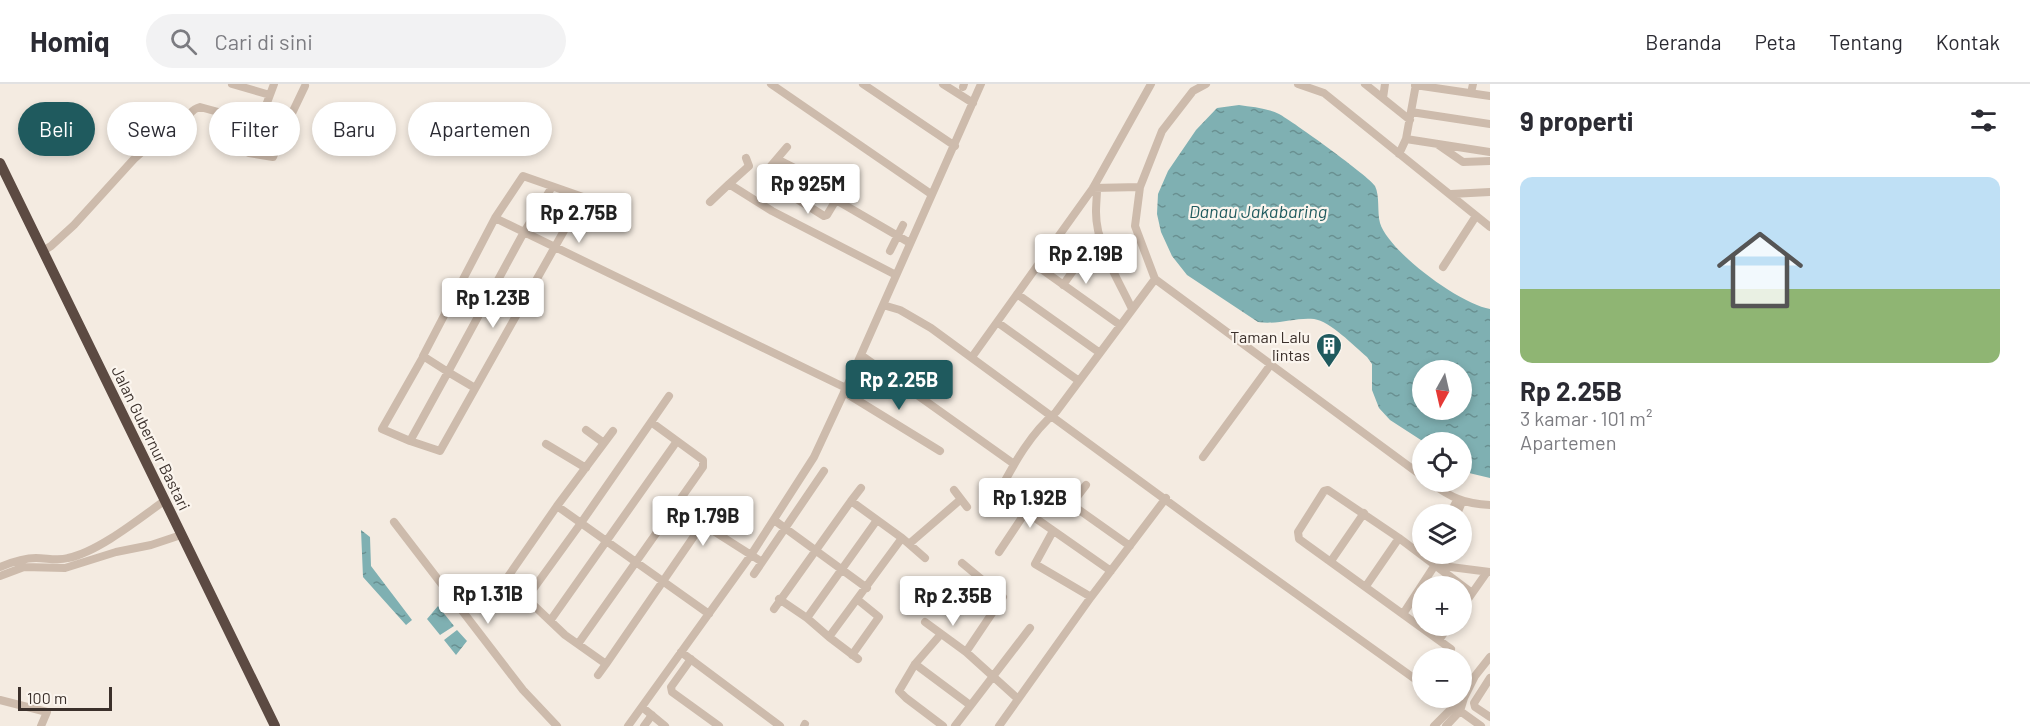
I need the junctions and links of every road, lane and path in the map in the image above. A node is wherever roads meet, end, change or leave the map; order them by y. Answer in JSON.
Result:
{"nodes":[{"id":1,"x":232,"y":84,"type":"edge"},
{"id":2,"x":274,"y":84,"type":"edge"},
{"id":3,"x":771,"y":84,"type":"edge"},
{"id":4,"x":863,"y":84,"type":"edge"},
{"id":5,"x":943,"y":84,"type":"edge"},
{"id":6,"x":981,"y":84,"type":"edge"},
{"id":7,"x":1151,"y":84,"type":"edge"},
{"id":8,"x":1206,"y":84,"type":"edge"},
{"id":9,"x":1298,"y":84,"type":"edge"},
{"id":10,"x":1365,"y":84,"type":"edge"},
{"id":11,"x":1385,"y":84,"type":"edge"},
{"id":12,"x":1416,"y":84,"type":"edge"},
{"id":13,"x":1473,"y":84,"type":"edge"},
{"id":14,"x":305,"y":86,"type":"dead end"},
{"id":15,"x":1443,"y":86,"type":"edge"},
{"id":16,"x":1471,"y":93,"type":"junction"},
{"id":17,"x":270,"y":95,"type":"junction"},
{"id":18,"x":1490,"y":96,"type":"edge"},
{"id":19,"x":1383,"y":98,"type":"junction"},
{"id":20,"x":268,"y":102,"type":"edge"},
{"id":21,"x":297,"y":102,"type":"edge"},
{"id":22,"x":973,"y":104,"type":"junction"},
{"id":23,"x":209,"y":109,"type":"edge"},
{"id":24,"x":1410,"y":116,"type":"junction"},
{"id":25,"x":1490,"y":124,"type":"edge"},
{"id":26,"x":1406,"y":139,"type":"junction"},
{"id":27,"x":1436,"y":143,"type":"junction"},
{"id":28,"x":955,"y":146,"type":"junction"},
{"id":29,"x":786,"y":147,"type":"dead end"},
{"id":30,"x":1490,"y":152,"type":"edge"},
{"id":31,"x":1399,"y":154,"type":"junction"},
{"id":32,"x":746,"y":158,"type":"dead end"},
{"id":33,"x":777,"y":159,"type":"junction"},
{"id":34,"x":1490,"y":161,"type":"edge"},
{"id":35,"x":0,"y":163,"type":"edge"},
{"id":36,"x":729,"y":184,"type":"junction"},
{"id":37,"x":552,"y":187,"type":"junction"},
{"id":38,"x":1140,"y":187,"type":"junction"},
{"id":39,"x":1095,"y":188,"type":"junction"},
{"id":40,"x":1490,"y":192,"type":"edge"},
{"id":41,"x":930,"y":194,"type":"junction"},
{"id":42,"x":1451,"y":194,"type":"junction"},
{"id":43,"x":836,"y":200,"type":"junction"},
{"id":44,"x":710,"y":202,"type":"dead end"},
{"id":45,"x":1476,"y":216,"type":"junction"},
{"id":46,"x":495,"y":218,"type":"junction"},
{"id":47,"x":903,"y":225,"type":"dead end"},
{"id":48,"x":1490,"y":227,"type":"edge"},
{"id":49,"x":524,"y":232,"type":"junction"},
{"id":50,"x":1099,"y":234,"type":"junction"},
{"id":51,"x":897,"y":235,"type":"junction"},
{"id":52,"x":910,"y":243,"type":"junction"},
{"id":53,"x":554,"y":246,"type":"junction"},
{"id":54,"x":43,"y":251,"type":"junction"},
{"id":55,"x":890,"y":251,"type":"dead end"},
{"id":56,"x":1036,"y":266,"type":"junction"},
{"id":57,"x":1443,"y":267,"type":"dead end"},
{"id":58,"x":896,"y":275,"type":"junction"},
{"id":59,"x":1155,"y":279,"type":"junction"},
{"id":60,"x":1063,"y":285,"type":"junction"},
{"id":61,"x":1017,"y":294,"type":"junction"},
{"id":62,"x":883,"y":305,"type":"junction"},
{"id":63,"x":1132,"y":309,"type":"junction"},
{"id":64,"x":997,"y":322,"type":"junction"},
{"id":65,"x":1120,"y":325,"type":"junction"},
{"id":66,"x":1100,"y":353,"type":"junction"},
{"id":67,"x":861,"y":355,"type":"junction"},
{"id":68,"x":423,"y":357,"type":"junction"},
{"id":69,"x":972,"y":357,"type":"junction"},
{"id":70,"x":1271,"y":364,"type":"junction"},
{"id":71,"x":448,"y":372,"type":"junction"},
{"id":72,"x":1079,"y":381,"type":"junction"},
{"id":73,"x":475,"y":388,"type":"junction"},
{"id":74,"x":845,"y":390,"type":"junction"},
{"id":75,"x":669,"y":396,"type":"dead end"},
{"id":76,"x":1052,"y":416,"type":"junction"},
{"id":77,"x":651,"y":422,"type":"junction"},
{"id":78,"x":586,"y":430,"type":"dead end"},
{"id":79,"x":613,"y":431,"type":"dead end"},
{"id":80,"x":410,"y":441,"type":"junction"},
{"id":81,"x":677,"y":441,"type":"junction"},
{"id":82,"x":604,"y":443,"type":"junction"},
{"id":83,"x":546,"y":444,"type":"dead end"},
{"id":84,"x":940,"y":451,"type":"dead end"},
{"id":85,"x":1203,"y":457,"type":"dead end"},
{"id":86,"x":1014,"y":464,"type":"junction"},
{"id":87,"x":586,"y":468,"type":"junction"},
{"id":88,"x":1412,"y":469,"type":"edge"},
{"id":89,"x":824,"y":471,"type":"dead end"},
{"id":90,"x":1086,"y":485,"type":"dead end"},
{"id":91,"x":861,"y":488,"type":"dead end"},
{"id":92,"x":954,"y":490,"type":"dead end"},
{"id":93,"x":1039,"y":492,"type":"dead end"},
{"id":94,"x":1446,"y":492,"type":"edge"},
{"id":95,"x":1166,"y":498,"type":"junction"},
{"id":96,"x":960,"y":500,"type":"junction"},
{"id":97,"x":164,"y":501,"type":"junction"},
{"id":98,"x":851,"y":501,"type":"junction"},
{"id":99,"x":1460,"y":501,"type":"junction"},
{"id":100,"x":1458,"y":504,"type":"edge"},
{"id":101,"x":1459,"y":504,"type":"edge"},
{"id":102,"x":1490,"y":505,"type":"edge"},
{"id":103,"x":557,"y":506,"type":"junction"},
{"id":104,"x":967,"y":507,"type":"dead end"},
{"id":105,"x":1026,"y":512,"type":"junction"},
{"id":106,"x":1364,"y":513,"type":"junction"},
{"id":107,"x":774,"y":520,"type":"junction"},
{"id":108,"x":877,"y":520,"type":"junction"},
{"id":109,"x":394,"y":522,"type":"dead end"},
{"id":110,"x":581,"y":524,"type":"junction"},
{"id":111,"x":785,"y":528,"type":"junction"},
{"id":112,"x":1053,"y":531,"type":"junction"},
{"id":113,"x":181,"y":535,"type":"junction"},
{"id":114,"x":764,"y":536,"type":"junction"},
{"id":115,"x":1400,"y":538,"type":"junction"},
{"id":116,"x":606,"y":541,"type":"junction"},
{"id":117,"x":906,"y":541,"type":"junction"},
{"id":118,"x":774,"y":543,"type":"junction"},
{"id":119,"x":1412,"y":545,"type":"edge"},
{"id":120,"x":1130,"y":546,"type":"junction"},
{"id":121,"x":815,"y":550,"type":"junction"},
{"id":122,"x":999,"y":552,"type":"dead end"},
{"id":123,"x":751,"y":555,"type":"junction"},
{"id":124,"x":925,"y":558,"type":"dead end"},
{"id":125,"x":1331,"y":561,"type":"junction"},
{"id":126,"x":635,"y":562,"type":"junction"},
{"id":127,"x":762,"y":562,"type":"junction"},
{"id":128,"x":962,"y":563,"type":"dead end"},
{"id":129,"x":1431,"y":564,"type":"edge"},
{"id":130,"x":1441,"y":564,"type":"edge"},
{"id":131,"x":1457,"y":564,"type":"edge"},
{"id":132,"x":0,"y":567,"type":"edge"},
{"id":133,"x":842,"y":570,"type":"junction"},
{"id":134,"x":1111,"y":571,"type":"junction"},
{"id":135,"x":1488,"y":572,"type":"edge"},
{"id":136,"x":754,"y":574,"type":"dead end"},
{"id":137,"x":0,"y":576,"type":"edge"},
{"id":138,"x":1454,"y":576,"type":"edge"},
{"id":139,"x":663,"y":581,"type":"junction"},
{"id":140,"x":1366,"y":586,"type":"junction"},
{"id":141,"x":867,"y":588,"type":"junction"},
{"id":142,"x":1472,"y":593,"type":"edge"},
{"id":143,"x":1091,"y":597,"type":"junction"},
{"id":144,"x":526,"y":599,"type":"junction"},
{"id":145,"x":779,"y":599,"type":"junction"},
{"id":146,"x":858,"y":600,"type":"junction"},
{"id":147,"x":774,"y":609,"type":"dead end"},
{"id":148,"x":709,"y":614,"type":"junction"},
{"id":149,"x":1403,"y":614,"type":"junction"},
{"id":150,"x":807,"y":618,"type":"junction"},
{"id":151,"x":550,"y":621,"type":"junction"},
{"id":152,"x":925,"y":622,"type":"dead end"},
{"id":153,"x":1030,"y":628,"type":"dead end"},
{"id":154,"x":941,"y":634,"type":"junction"},
{"id":155,"x":1442,"y":636,"type":"edge"},
{"id":156,"x":829,"y":637,"type":"junction"},
{"id":157,"x":1439,"y":640,"type":"junction"},
{"id":158,"x":578,"y":644,"type":"junction"},
{"id":159,"x":1449,"y":648,"type":"edge"},
{"id":160,"x":681,"y":652,"type":"junction"},
{"id":161,"x":966,"y":652,"type":"junction"},
{"id":162,"x":1490,"y":657,"type":"edge"},
{"id":163,"x":691,"y":659,"type":"junction"},
{"id":164,"x":606,"y":664,"type":"junction"},
{"id":165,"x":915,"y":664,"type":"junction"},
{"id":166,"x":598,"y":675,"type":"dead end"},
{"id":167,"x":993,"y":675,"type":"junction"},
{"id":168,"x":1475,"y":676,"type":"junction"},
{"id":169,"x":1412,"y":677,"type":"edge"},
{"id":170,"x":1488,"y":681,"type":"edge"},
{"id":171,"x":1472,"y":682,"type":"edge"},
{"id":172,"x":1018,"y":699,"type":"junction"},
{"id":173,"x":0,"y":700,"type":"edge"},
{"id":174,"x":970,"y":705,"type":"junction"},
{"id":175,"x":642,"y":707,"type":"junction"},
{"id":176,"x":1457,"y":708,"type":"junction"},
{"id":177,"x":652,"y":715,"type":"junction"},
{"id":178,"x":1490,"y":717,"type":"edge"},
{"id":179,"x":41,"y":726,"type":"edge"},
{"id":180,"x":275,"y":726,"type":"edge"},
{"id":181,"x":557,"y":726,"type":"edge"},
{"id":182,"x":628,"y":726,"type":"edge"},
{"id":183,"x":644,"y":726,"type":"edge"},
{"id":184,"x":665,"y":726,"type":"edge"},
{"id":185,"x":719,"y":726,"type":"edge"},
{"id":186,"x":780,"y":726,"type":"edge"},
{"id":187,"x":943,"y":726,"type":"edge"},
{"id":188,"x":955,"y":726,"type":"edge"},
{"id":189,"x":1000,"y":726,"type":"edge"},
{"id":190,"x":1434,"y":726,"type":"edge"},
{"id":191,"x":1446,"y":726,"type":"edge"},
{"id":192,"x":1481,"y":726,"type":"edge"}],
"edges":[{"from":1,"to":17,"type":"street"},
{"from":2,"to":17,"type":"street"},
{"from":3,"to":41,"type":"street"},
{"from":4,"to":28,"type":"street"},
{"from":5,"to":22,"type":"street"},
{"from":6,"to":22,"type":"street"},
{"from":7,"to":39,"type":"street"},
{"from":8,"to":38,"type":"street"},
{"from":9,"to":31,"type":"street"},
{"from":10,"to":19,"type":"street"},
{"from":11,"to":19,"type":"street"},
{"from":12,"to":15,"type":"street"},
{"from":12,"to":24,"type":"street"},
{"from":13,"to":16,"type":"street"},
{"from":14,"to":21,"type":"street"},
{"from":15,"to":16,"type":"street"},
{"from":16,"to":18,"type":"street"},
{"from":17,"to":20,"type":"street"},
{"from":19,"to":24,"type":"street"},
{"from":22,"to":28,"type":"street"},
{"from":23,"to":54,"type":"street"},
{"from":24,"to":25,"type":"street"},
{"from":24,"to":26,"type":"street"},
{"from":26,"to":27,"type":"street"},
{"from":26,"to":31,"type":"street"},
{"from":27,"to":30,"type":"street"},
{"from":27,"to":34,"type":"street"},
{"from":28,"to":41,"type":"street"},
{"from":29,"to":33,"type":"street"},
{"from":31,"to":42,"type":"street"},
{"from":32,"to":36,"type":"street"},
{"from":33,"to":43,"type":"street"},
{"from":33,"to":43,"type":"street"},
{"from":35,"to":54,"type":"highway","name":"Jalan Gubernur Bastari"},
{"from":36,"to":44,"type":"street"},
{"from":36,"to":58,"type":"street"},
{"from":37,"to":46,"type":"street"},
{"from":37,"to":49,"type":"street"},
{"from":37,"to":53,"type":"street"},
{"from":38,"to":39,"type":"street"},
{"from":38,"to":59,"type":"street"},
{"from":39,"to":50,"type":"street"},
{"from":39,"to":56,"type":"street"},
{"from":40,"to":42,"type":"street"},
{"from":41,"to":52,"type":"street"},
{"from":42,"to":45,"type":"street"},
{"from":43,"to":51,"type":"street"},
{"from":45,"to":48,"type":"street"},
{"from":45,"to":57,"type":"street"},
{"from":46,"to":49,"type":"street"},
{"from":46,"to":68,"type":"street"},
{"from":47,"to":51,"type":"street"},
{"from":49,"to":53,"type":"street"},
{"from":49,"to":71,"type":"street"},
{"from":50,"to":60,"type":"street"},
{"from":50,"to":63,"type":"street"},
{"from":51,"to":52,"type":"street"},
{"from":51,"to":55,"type":"street"},
{"from":52,"to":58,"type":"street"},
{"from":53,"to":73,"type":"street"},
{"from":53,"to":74,"type":"street"},
{"from":54,"to":97,"type":"highway","name":"Jalan Gubernur Bastari"},
{"from":56,"to":60,"type":"street"},
{"from":56,"to":61,"type":"street"},
{"from":58,"to":62,"type":"street"},
{"from":59,"to":63,"type":"street"},
{"from":59,"to":70,"type":"street"},
{"from":60,"to":65,"type":"street"},
{"from":61,"to":64,"type":"street"},
{"from":61,"to":66,"type":"street"},
{"from":62,"to":67,"type":"street"},
{"from":62,"to":69,"type":"street"},
{"from":63,"to":65,"type":"street"},
{"from":64,"to":69,"type":"street"},
{"from":64,"to":72,"type":"street"},
{"from":65,"to":66,"type":"street"},
{"from":66,"to":72,"type":"street"},
{"from":67,"to":74,"type":"street"},
{"from":67,"to":86,"type":"street"},
{"from":68,"to":71,"type":"street"},
{"from":68,"to":80,"type":"street"},
{"from":69,"to":76,"type":"street"},
{"from":70,"to":85,"type":"street"},
{"from":70,"to":88,"type":"street"},
{"from":71,"to":73,"type":"street"},
{"from":71,"to":80,"type":"street"},
{"from":72,"to":76,"type":"street"},
{"from":73,"to":80,"type":"street"},
{"from":74,"to":84,"type":"street"},
{"from":74,"to":107,"type":"street"},
{"from":75,"to":77,"type":"street"},
{"from":76,"to":86,"type":"street"},
{"from":76,"to":95,"type":"street"},
{"from":77,"to":81,"type":"street"},
{"from":77,"to":110,"type":"street"},
{"from":78,"to":82,"type":"street"},
{"from":79,"to":82,"type":"street"},
{"from":81,"to":116,"type":"street"},
{"from":81,"to":126,"type":"street"},
{"from":82,"to":87,"type":"street"},
{"from":83,"to":87,"type":"street"},
{"from":86,"to":105,"type":"street"},
{"from":87,"to":103,"type":"street"},
{"from":89,"to":111,"type":"street"},
{"from":90,"to":120,"type":"street"},
{"from":91,"to":98,"type":"street"},
{"from":92,"to":96,"type":"street"},
{"from":93,"to":105,"type":"street"},
{"from":94,"to":99,"type":"street"},
{"from":95,"to":120,"type":"street"},
{"from":95,"to":169,"type":"street"},
{"from":96,"to":104,"type":"street"},
{"from":96,"to":117,"type":"street"},
{"from":97,"to":113,"type":"highway","name":"Jalan Gubernur Bastari"},
{"from":97,"to":132,"type":"street"},
{"from":98,"to":108,"type":"street"},
{"from":98,"to":121,"type":"street"},
{"from":99,"to":100,"type":"street"},
{"from":99,"to":101,"type":"street"},
{"from":99,"to":102,"type":"street"},
{"from":103,"to":110,"type":"street"},
{"from":103,"to":144,"type":"street"},
{"from":105,"to":112,"type":"street"},
{"from":105,"to":122,"type":"street"},
{"from":106,"to":115,"type":"street"},
{"from":106,"to":125,"type":"street"},
{"from":106,"to":125,"type":"street"},
{"from":107,"to":111,"type":"street"},
{"from":107,"to":114,"type":"street"},
{"from":108,"to":117,"type":"street"},
{"from":108,"to":133,"type":"street"},
{"from":109,"to":181,"type":"street"},
{"from":110,"to":116,"type":"street"},
{"from":110,"to":144,"type":"street"},
{"from":111,"to":118,"type":"street"},
{"from":111,"to":121,"type":"street"},
{"from":112,"to":134,"type":"street"},
{"from":112,"to":143,"type":"street"},
{"from":113,"to":137,"type":"street"},
{"from":113,"to":180,"type":"highway","name":"Jalan Gubernur Bastari"},
{"from":114,"to":118,"type":"street"},
{"from":114,"to":123,"type":"street"},
{"from":115,"to":119,"type":"street"},
{"from":115,"to":140,"type":"street"},
{"from":116,"to":126,"type":"street"},
{"from":116,"to":151,"type":"street"},
{"from":117,"to":124,"type":"street"},
{"from":117,"to":141,"type":"street"},
{"from":118,"to":127,"type":"street"},
{"from":120,"to":134,"type":"street"},
{"from":121,"to":133,"type":"street"},
{"from":121,"to":145,"type":"street"},
{"from":123,"to":127,"type":"street"},
{"from":123,"to":139,"type":"street"},
{"from":123,"to":148,"type":"street"},
{"from":125,"to":140,"type":"street"},
{"from":126,"to":139,"type":"street"},
{"from":126,"to":158,"type":"street"},
{"from":127,"to":136,"type":"street"},
{"from":128,"to":161,"type":"street"},
{"from":129,"to":149,"type":"street"},
{"from":130,"to":138,"type":"street"},
{"from":131,"to":135,"type":"street"},
{"from":133,"to":141,"type":"street"},
{"from":133,"to":150,"type":"street"},
{"from":134,"to":143,"type":"street"},
{"from":135,"to":142,"type":"street"},
{"from":139,"to":148,"type":"street"},
{"from":139,"to":164,"type":"street"},
{"from":140,"to":149,"type":"street"},
{"from":141,"to":146,"type":"street"},
{"from":143,"to":172,"type":"street"},
{"from":144,"to":151,"type":"street"},
{"from":145,"to":147,"type":"street"},
{"from":145,"to":150,"type":"street"},
{"from":146,"to":156,"type":"street"},
{"from":146,"to":156,"type":"street"},
{"from":148,"to":160,"type":"street"},
{"from":149,"to":157,"type":"street"},
{"from":150,"to":156,"type":"street"},
{"from":151,"to":158,"type":"street"},
{"from":152,"to":154,"type":"street"},
{"from":153,"to":167,"type":"street"},
{"from":154,"to":161,"type":"street"},
{"from":154,"to":165,"type":"street"},
{"from":155,"to":157,"type":"street"},
{"from":157,"to":159,"type":"street"},
{"from":158,"to":164,"type":"street"},
{"from":160,"to":163,"type":"street"},
{"from":160,"to":175,"type":"street"},
{"from":161,"to":167,"type":"street"},
{"from":162,"to":168,"type":"street"},
{"from":163,"to":185,"type":"street"},
{"from":163,"to":186,"type":"street"},
{"from":164,"to":166,"type":"street"},
{"from":165,"to":174,"type":"street"},
{"from":165,"to":187,"type":"street"},
{"from":167,"to":172,"type":"street"},
{"from":167,"to":174,"type":"street"},
{"from":168,"to":170,"type":"street"},
{"from":168,"to":171,"type":"street"},
{"from":170,"to":178,"type":"street"},
{"from":172,"to":189,"type":"street"},
{"from":173,"to":179,"type":"street"},
{"from":174,"to":188,"type":"street"},
{"from":175,"to":177,"type":"street"},
{"from":175,"to":182,"type":"street"},
{"from":176,"to":190,"type":"street"},
{"from":176,"to":191,"type":"street"},
{"from":176,"to":192,"type":"street"},
{"from":177,"to":183,"type":"street"},
{"from":177,"to":184,"type":"street"}]}
